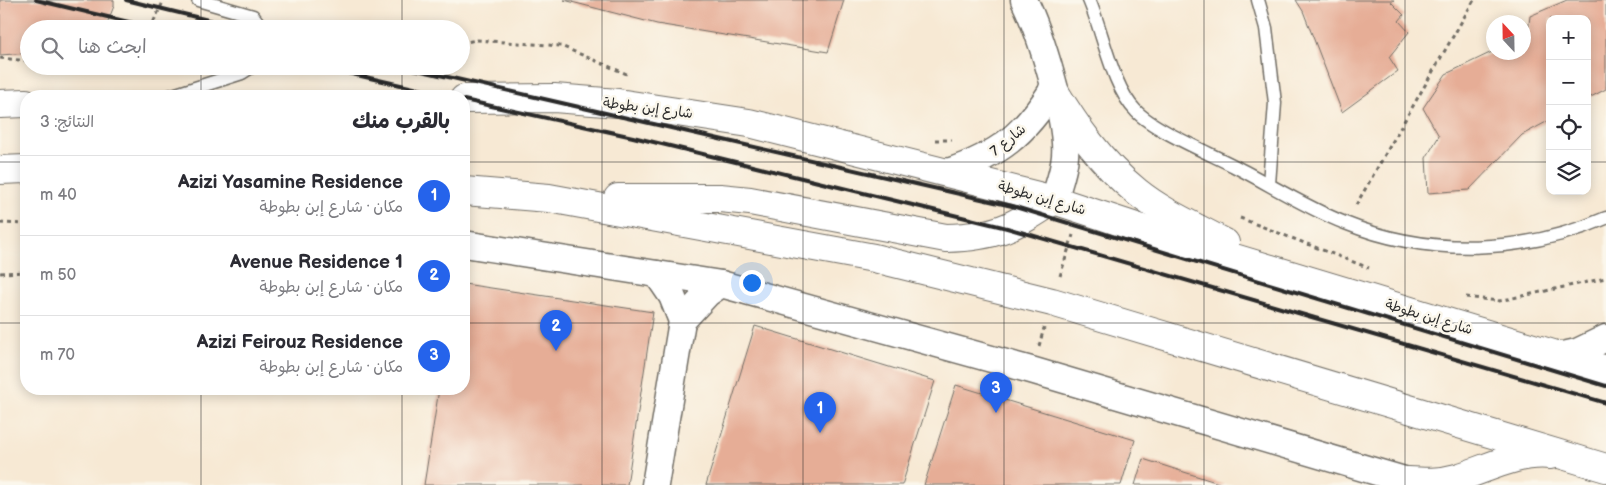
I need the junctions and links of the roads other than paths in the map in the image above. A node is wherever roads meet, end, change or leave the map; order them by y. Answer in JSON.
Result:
{"nodes":[{"id":1,"x":198,"y":0,"type":"edge"},
{"id":2,"x":1024,"y":0,"type":"edge"},
{"id":3,"x":1089,"y":0,"type":"edge"},
{"id":4,"x":1258,"y":0,"type":"edge"},
{"id":5,"x":255,"y":20,"type":"edge"},
{"id":6,"x":236,"y":75,"type":"edge"},
{"id":7,"x":1053,"y":89,"type":"junction"},
{"id":8,"x":189,"y":90,"type":"edge"},
{"id":9,"x":470,"y":98,"type":"edge"},
{"id":10,"x":20,"y":103,"type":"edge"},
{"id":11,"x":0,"y":104,"type":"edge"},
{"id":12,"x":0,"y":170,"type":"edge"},
{"id":13,"x":20,"y":170,"type":"edge"},
{"id":14,"x":948,"y":172,"type":"junction"},
{"id":15,"x":1269,"y":184,"type":"junction"},
{"id":16,"x":470,"y":191,"type":"edge"},
{"id":17,"x":549,"y":198,"type":"junction"},
{"id":18,"x":1054,"y":200,"type":"junction"},
{"id":19,"x":1606,"y":218,"type":"edge"},
{"id":20,"x":470,"y":245,"type":"edge"},
{"id":21,"x":1278,"y":271,"type":"junction"},
{"id":22,"x":657,"y":274,"type":"junction"},
{"id":23,"x":721,"y":284,"type":"junction"},
{"id":24,"x":682,"y":321,"type":"junction"},
{"id":25,"x":1606,"y":338,"type":"edge"},
{"id":26,"x":1559,"y":356,"type":"junction"},
{"id":27,"x":1606,"y":370,"type":"edge"},
{"id":28,"x":1576,"y":458,"type":"junction"},
{"id":29,"x":1606,"y":468,"type":"edge"},
{"id":30,"x":1414,"y":483,"type":"edge"},
{"id":31,"x":655,"y":485,"type":"edge"}],
"edges":[{"from":1,"to":5,"type":"lane"},
{"from":2,"to":7,"type":"street"},
{"from":3,"to":15,"type":"lane"},
{"from":4,"to":15,"type":"lane"},
{"from":6,"to":8,"type":"lane"},
{"from":7,"to":14,"type":"street","name":"شارع 7"},
{"from":7,"to":18,"type":"street"},
{"from":7,"to":21,"type":"main road"},
{"from":9,"to":14,"type":"main road","name":"شارع إبن بطوطة"},
{"from":10,"to":11,"type":"main road"},
{"from":12,"to":13,"type":"main road"},
{"from":14,"to":18,"type":"main road","name":"شارع إبن بطوطة"},
{"from":15,"to":19,"type":"lane"},
{"from":16,"to":17,"type":"main road"},
{"from":17,"to":18,"type":"main road"},
{"from":17,"to":28,"type":"main road"},
{"from":18,"to":21,"type":"main road","name":"شارع إبن بطوطة"},
{"from":20,"to":22,"type":"street"},
{"from":21,"to":26,"type":"main road","name":"شارع إبن بطوطة"},
{"from":22,"to":23,"type":"street"},
{"from":22,"to":24,"type":"street"},
{"from":23,"to":24,"type":"street"},
{"from":23,"to":30,"type":"street"},
{"from":24,"to":31,"type":"street"},
{"from":25,"to":26,"type":"street"},
{"from":26,"to":27,"type":"main road","name":"شارع إبن بطوطة"},
{"from":28,"to":29,"type":"main road"},
{"from":28,"to":30,"type":"main road"}]}
